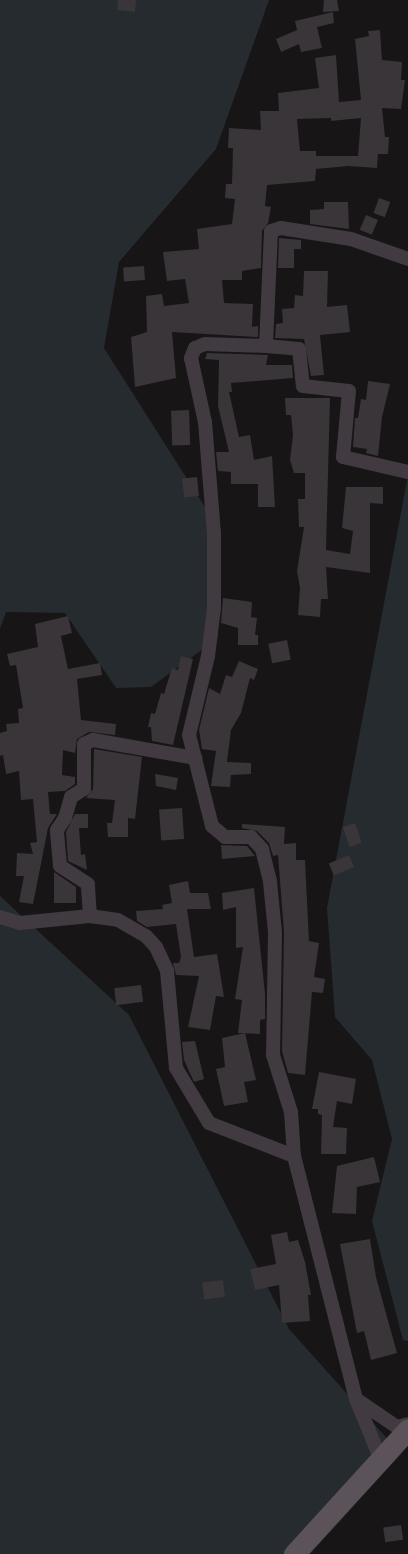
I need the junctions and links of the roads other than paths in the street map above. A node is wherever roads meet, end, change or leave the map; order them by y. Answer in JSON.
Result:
{"nodes":[{"id":1,"x":408,"y":259,"type":"edge"},
{"id":2,"x":266,"y":346,"type":"junction"},
{"id":3,"x":408,"y":472,"type":"edge"},
{"id":4,"x":195,"y":758,"type":"junction"},
{"id":5,"x":90,"y":916,"type":"junction"},
{"id":6,"x":0,"y":917,"type":"edge"},
{"id":7,"x":294,"y":1156,"type":"junction"},
{"id":8,"x":356,"y":1399,"type":"junction"},
{"id":9,"x":408,"y":1424,"type":"edge"},
{"id":10,"x":408,"y":1429,"type":"edge"},
{"id":11,"x":381,"y":1460,"type":"junction"},
{"id":12,"x":294,"y":1554,"type":"edge"}],
"edges":[{"from":1,"to":2,"type":"street"},
{"from":2,"to":3,"type":"street"},
{"from":2,"to":4,"type":"street"},
{"from":4,"to":5,"type":"street"},
{"from":4,"to":7,"type":"street"},
{"from":5,"to":6,"type":"street"},
{"from":5,"to":7,"type":"street"},
{"from":7,"to":8,"type":"street"},
{"from":8,"to":9,"type":"street"},
{"from":8,"to":11,"type":"street"},
{"from":10,"to":11,"type":"main road"},
{"from":11,"to":12,"type":"main road"}]}
